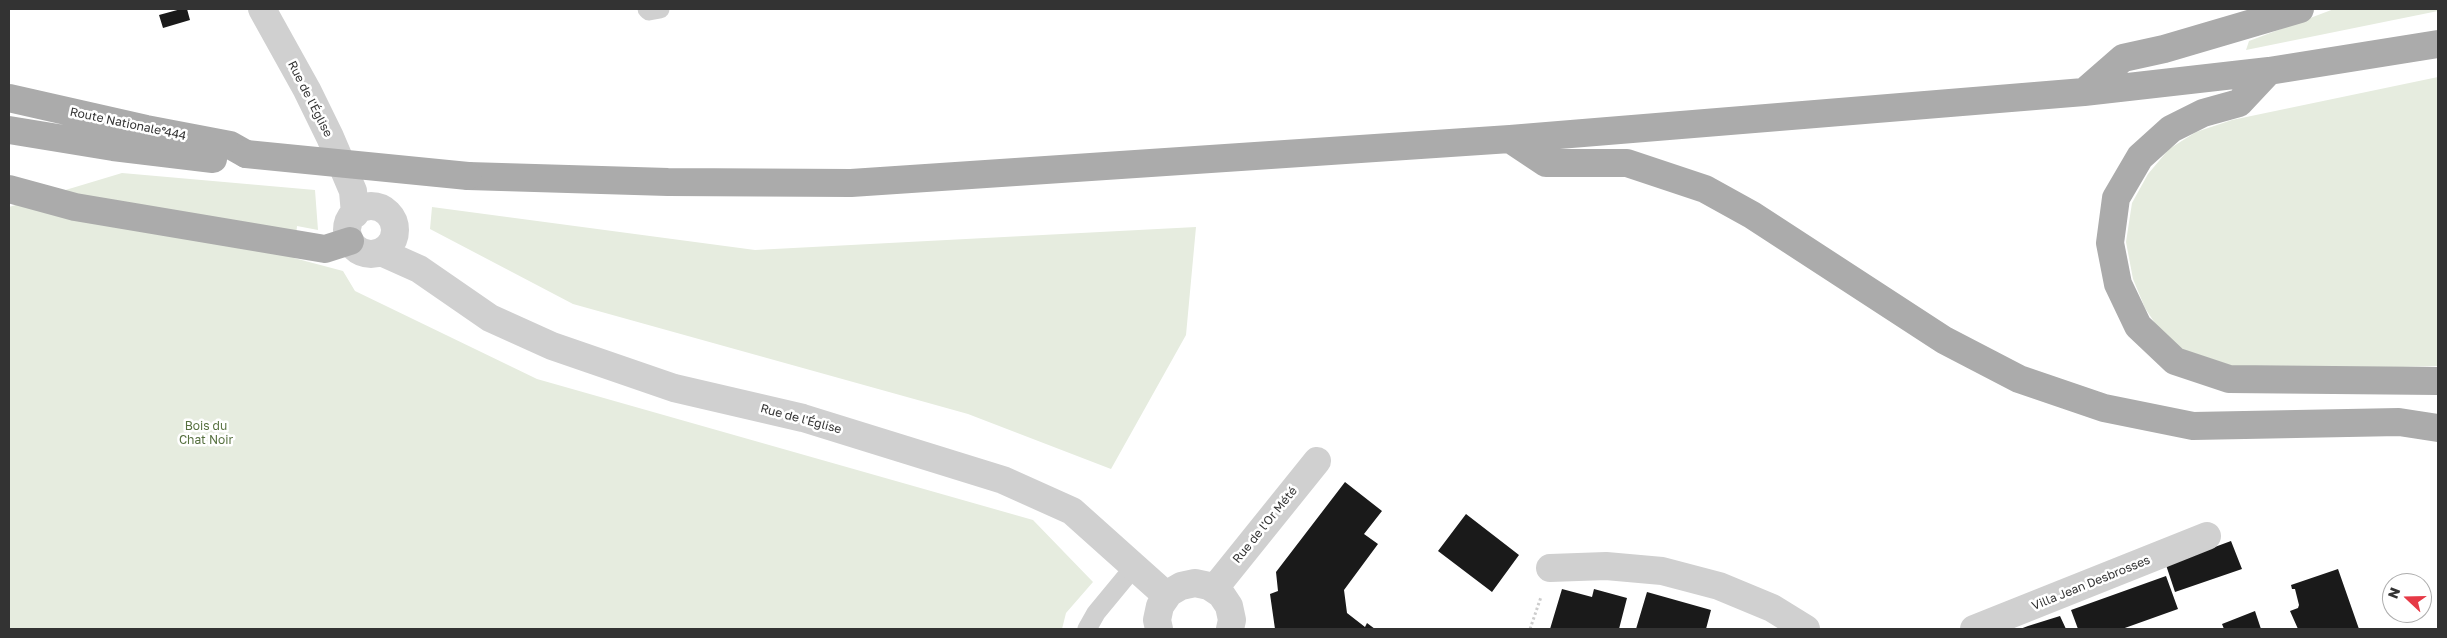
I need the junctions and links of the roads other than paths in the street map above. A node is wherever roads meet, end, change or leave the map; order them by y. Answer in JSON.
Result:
{"nodes":[{"id":1,"x":647,"y":9,"type":"edge"},
{"id":2,"x":660,"y":9,"type":"edge"},
{"id":3,"x":2300,"y":9,"type":"edge"},
{"id":4,"x":268,"y":10,"type":"edge"},
{"id":5,"x":2438,"y":44,"type":"edge"},
{"id":6,"x":2269,"y":71,"type":"junction"},
{"id":7,"x":2084,"y":92,"type":"junction"},
{"id":8,"x":9,"y":98,"type":"edge"},
{"id":9,"x":9,"y":130,"type":"edge"},
{"id":10,"x":1510,"y":138,"type":"junction"},
{"id":11,"x":246,"y":154,"type":"junction"},
{"id":12,"x":9,"y":189,"type":"edge"},
{"id":13,"x":359,"y":204,"type":"junction"},
{"id":14,"x":350,"y":242,"type":"junction"},
{"id":15,"x":388,"y":244,"type":"junction"},
{"id":16,"x":2438,"y":382,"type":"edge"},
{"id":17,"x":2438,"y":428,"type":"edge"},
{"id":18,"x":1317,"y":460,"type":"dead end"},
{"id":19,"x":2207,"y":536,"type":"dead end"},
{"id":20,"x":1134,"y":567,"type":"junction"},
{"id":21,"x":1550,"y":568,"type":"dead end"},
{"id":22,"x":1214,"y":589,"type":"junction"},
{"id":23,"x":1167,"y":596,"type":"junction"},
{"id":24,"x":1087,"y":629,"type":"edge"},
{"id":25,"x":1159,"y":629,"type":"edge"},
{"id":26,"x":1230,"y":629,"type":"edge"},
{"id":27,"x":1806,"y":629,"type":"edge"},
{"id":28,"x":1974,"y":629,"type":"edge"}],
"edges":[{"from":1,"to":2,"type":"lane"},
{"from":3,"to":7,"type":"main road"},
{"from":4,"to":13,"type":"street","name":"Rue de l'Église"},
{"from":5,"to":6,"type":"main road","name":"Route Nationale°444"},
{"from":6,"to":7,"type":"main road","name":"Route Nationale°444"},
{"from":6,"to":16,"type":"main road"},
{"from":7,"to":10,"type":"main road","name":"Route Nationale°444"},
{"from":8,"to":11,"type":"main road","name":"Route Nationale°444"},
{"from":9,"to":11,"type":"main road","name":"Route Nationale°444"},
{"from":10,"to":11,"type":"main road","name":"Route Nationale°444","bridge":true},
{"from":10,"to":17,"type":"main road"},
{"from":12,"to":14,"type":"main road"},
{"from":13,"to":14,"type":"street"},
{"from":13,"to":15,"type":"street"},
{"from":14,"to":15,"type":"street","name":"Rue de l'Église"},
{"from":15,"to":20,"type":"street","name":"Rue de l'Église"},
{"from":18,"to":22,"type":"street","name":"Rue de l'Or Mété"},
{"from":19,"to":28,"type":"street","name":"Villa Jean Desbrosses"},
{"from":20,"to":23,"type":"street","name":"Rue de l'Église"},
{"from":20,"to":24,"type":"lane"},
{"from":21,"to":27,"type":"street"},
{"from":22,"to":23,"type":"street"},
{"from":22,"to":26,"type":"street"},
{"from":23,"to":25,"type":"street"}]}
